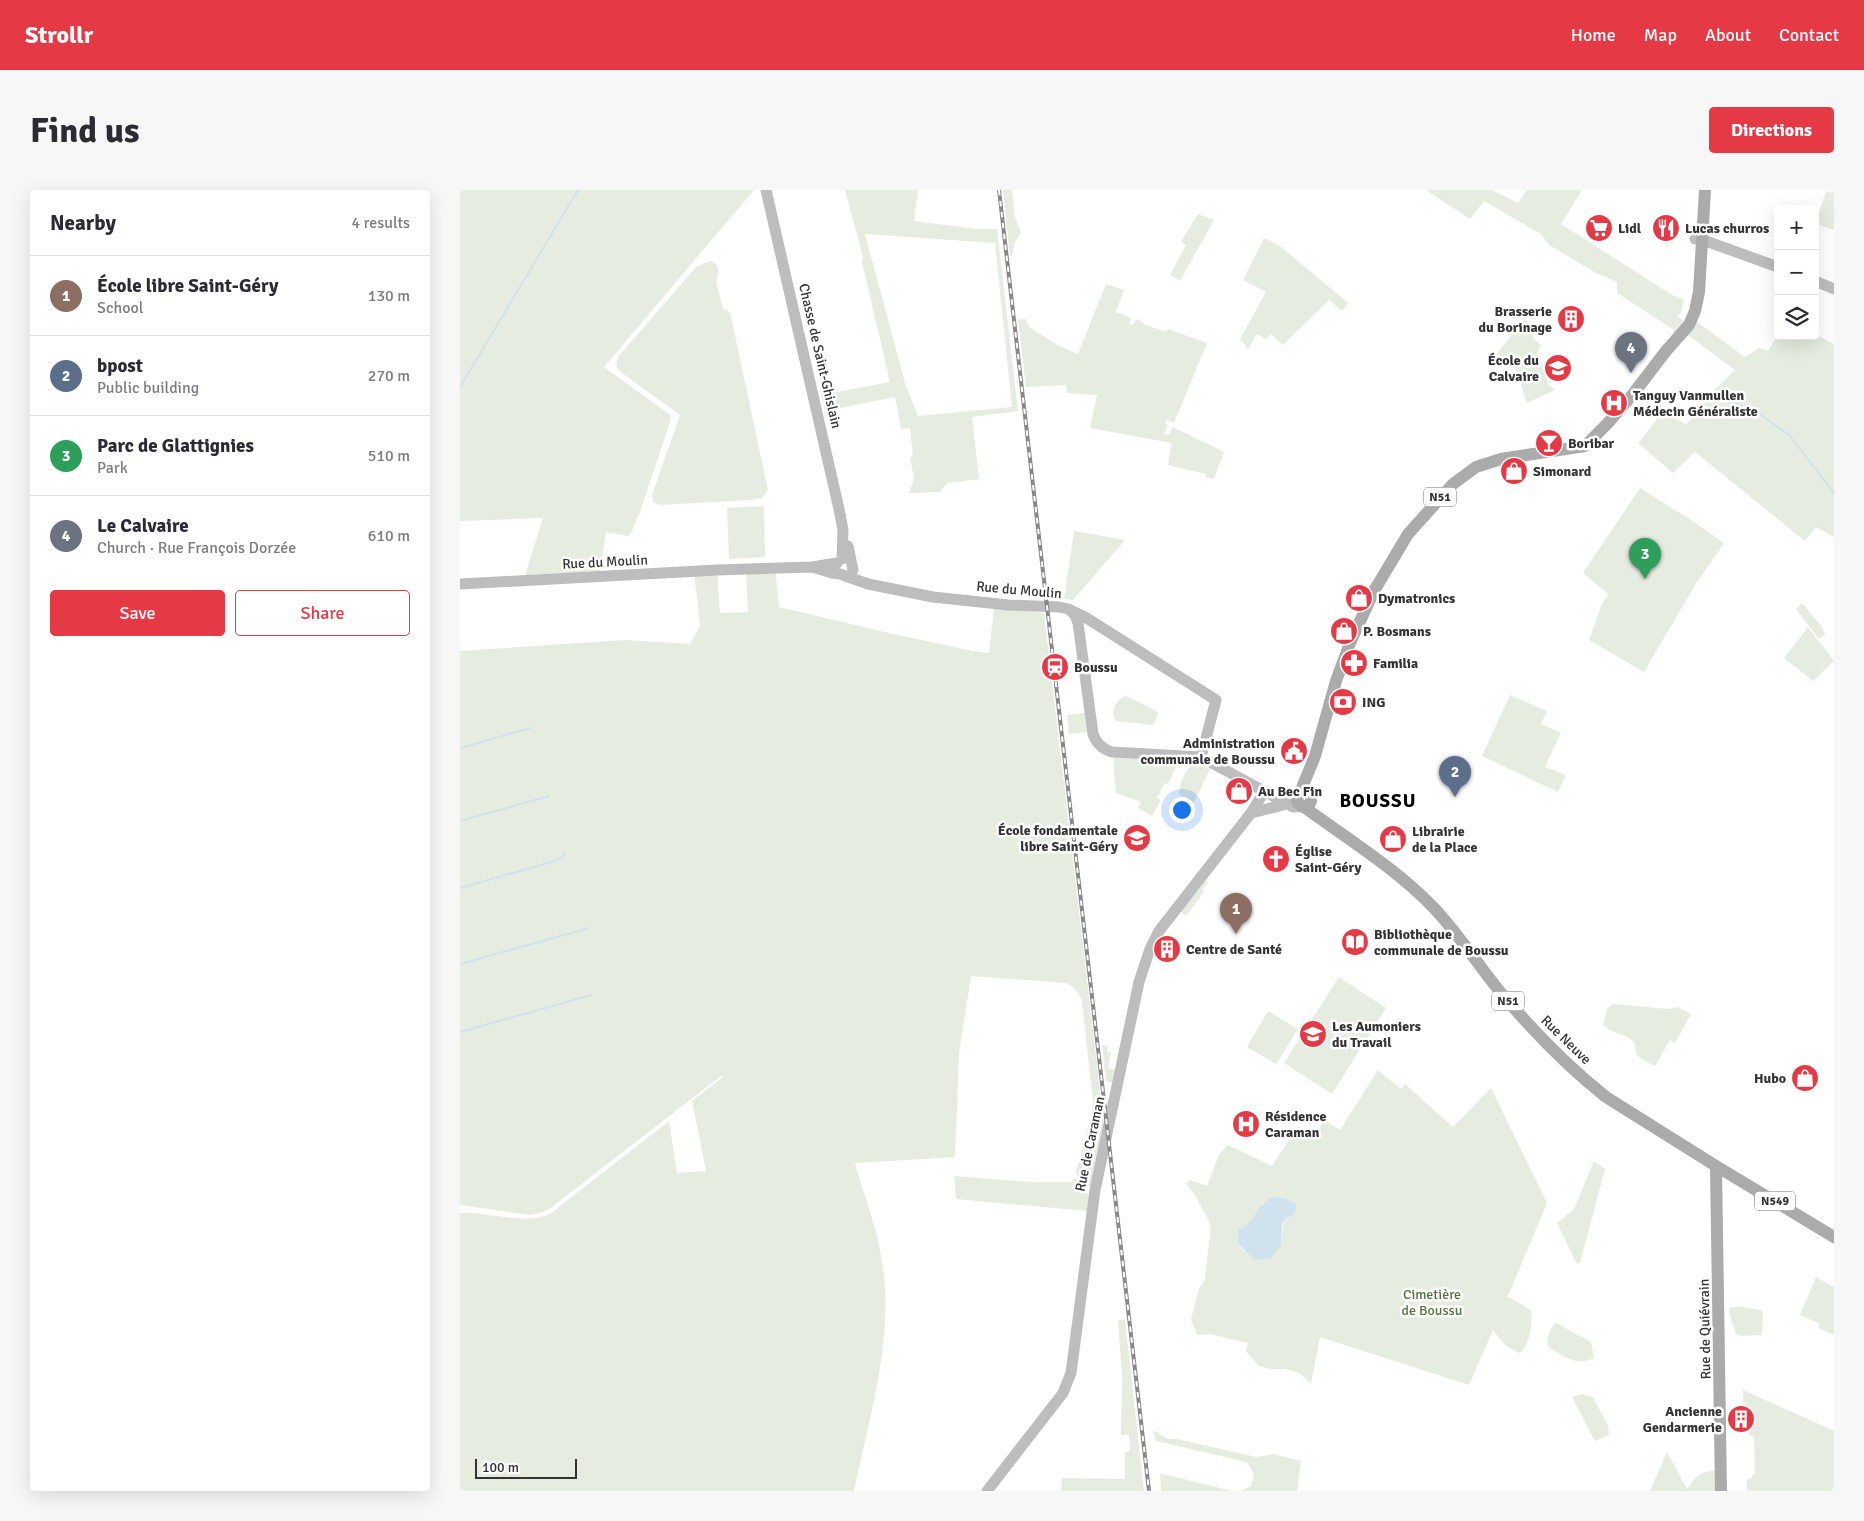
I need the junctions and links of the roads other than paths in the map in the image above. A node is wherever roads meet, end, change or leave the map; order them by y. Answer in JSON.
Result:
{"nodes":[{"id":1,"x":766,"y":190,"type":"edge"},
{"id":2,"x":1699,"y":190,"type":"edge"},
{"id":3,"x":1705,"y":190,"type":"edge"},
{"id":4,"x":1699,"y":240,"type":"junction"},
{"id":5,"x":1774,"y":266,"type":"edge"},
{"id":6,"x":1819,"y":283,"type":"edge"},
{"id":7,"x":1834,"y":289,"type":"edge"},
{"id":8,"x":844,"y":567,"type":"junction"},
{"id":9,"x":460,"y":584,"type":"edge"},
{"id":10,"x":1068,"y":609,"type":"junction"},
{"id":11,"x":1201,"y":757,"type":"junction"},
{"id":12,"x":1264,"y":792,"type":"junction"},
{"id":13,"x":1300,"y":801,"type":"junction"},
{"id":14,"x":1251,"y":812,"type":"junction"},
{"id":15,"x":1716,"y":1166,"type":"junction"},
{"id":16,"x":1834,"y":1237,"type":"edge"},
{"id":17,"x":988,"y":1491,"type":"edge"},
{"id":18,"x":1721,"y":1491,"type":"edge"}],
"edges":[{"from":1,"to":8,"type":"street","name":"Chasse de Saint-Ghislain"},
{"from":2,"to":4,"type":"main road","number":"N51"},
{"from":3,"to":4,"type":"main road","number":"N51"},
{"from":4,"to":5,"type":"street"},
{"from":4,"to":13,"type":"main road","number":"N51"},
{"from":6,"to":7,"type":"street"},
{"from":8,"to":9,"type":"street","name":"Rue du Moulin"},
{"from":8,"to":10,"type":"street","name":"Rue du Moulin"},
{"from":10,"to":11,"type":"street","name":"Rue du Moulin"},
{"from":10,"to":11,"type":"street"},
{"from":11,"to":12,"type":"street"},
{"from":12,"to":13,"type":"street"},
{"from":12,"to":14,"type":"street","name":"Rue de Caraman"},
{"from":13,"to":14,"type":"street"},
{"from":13,"to":15,"type":"main road","name":"Rue Neuve","number":"N51"},
{"from":14,"to":17,"type":"street","name":"Rue de Caraman"},
{"from":15,"to":16,"type":"main road","name":"Rue Neuve","number":"N549"},
{"from":15,"to":18,"type":"main road","name":"Rue de Quiévrain"}]}
